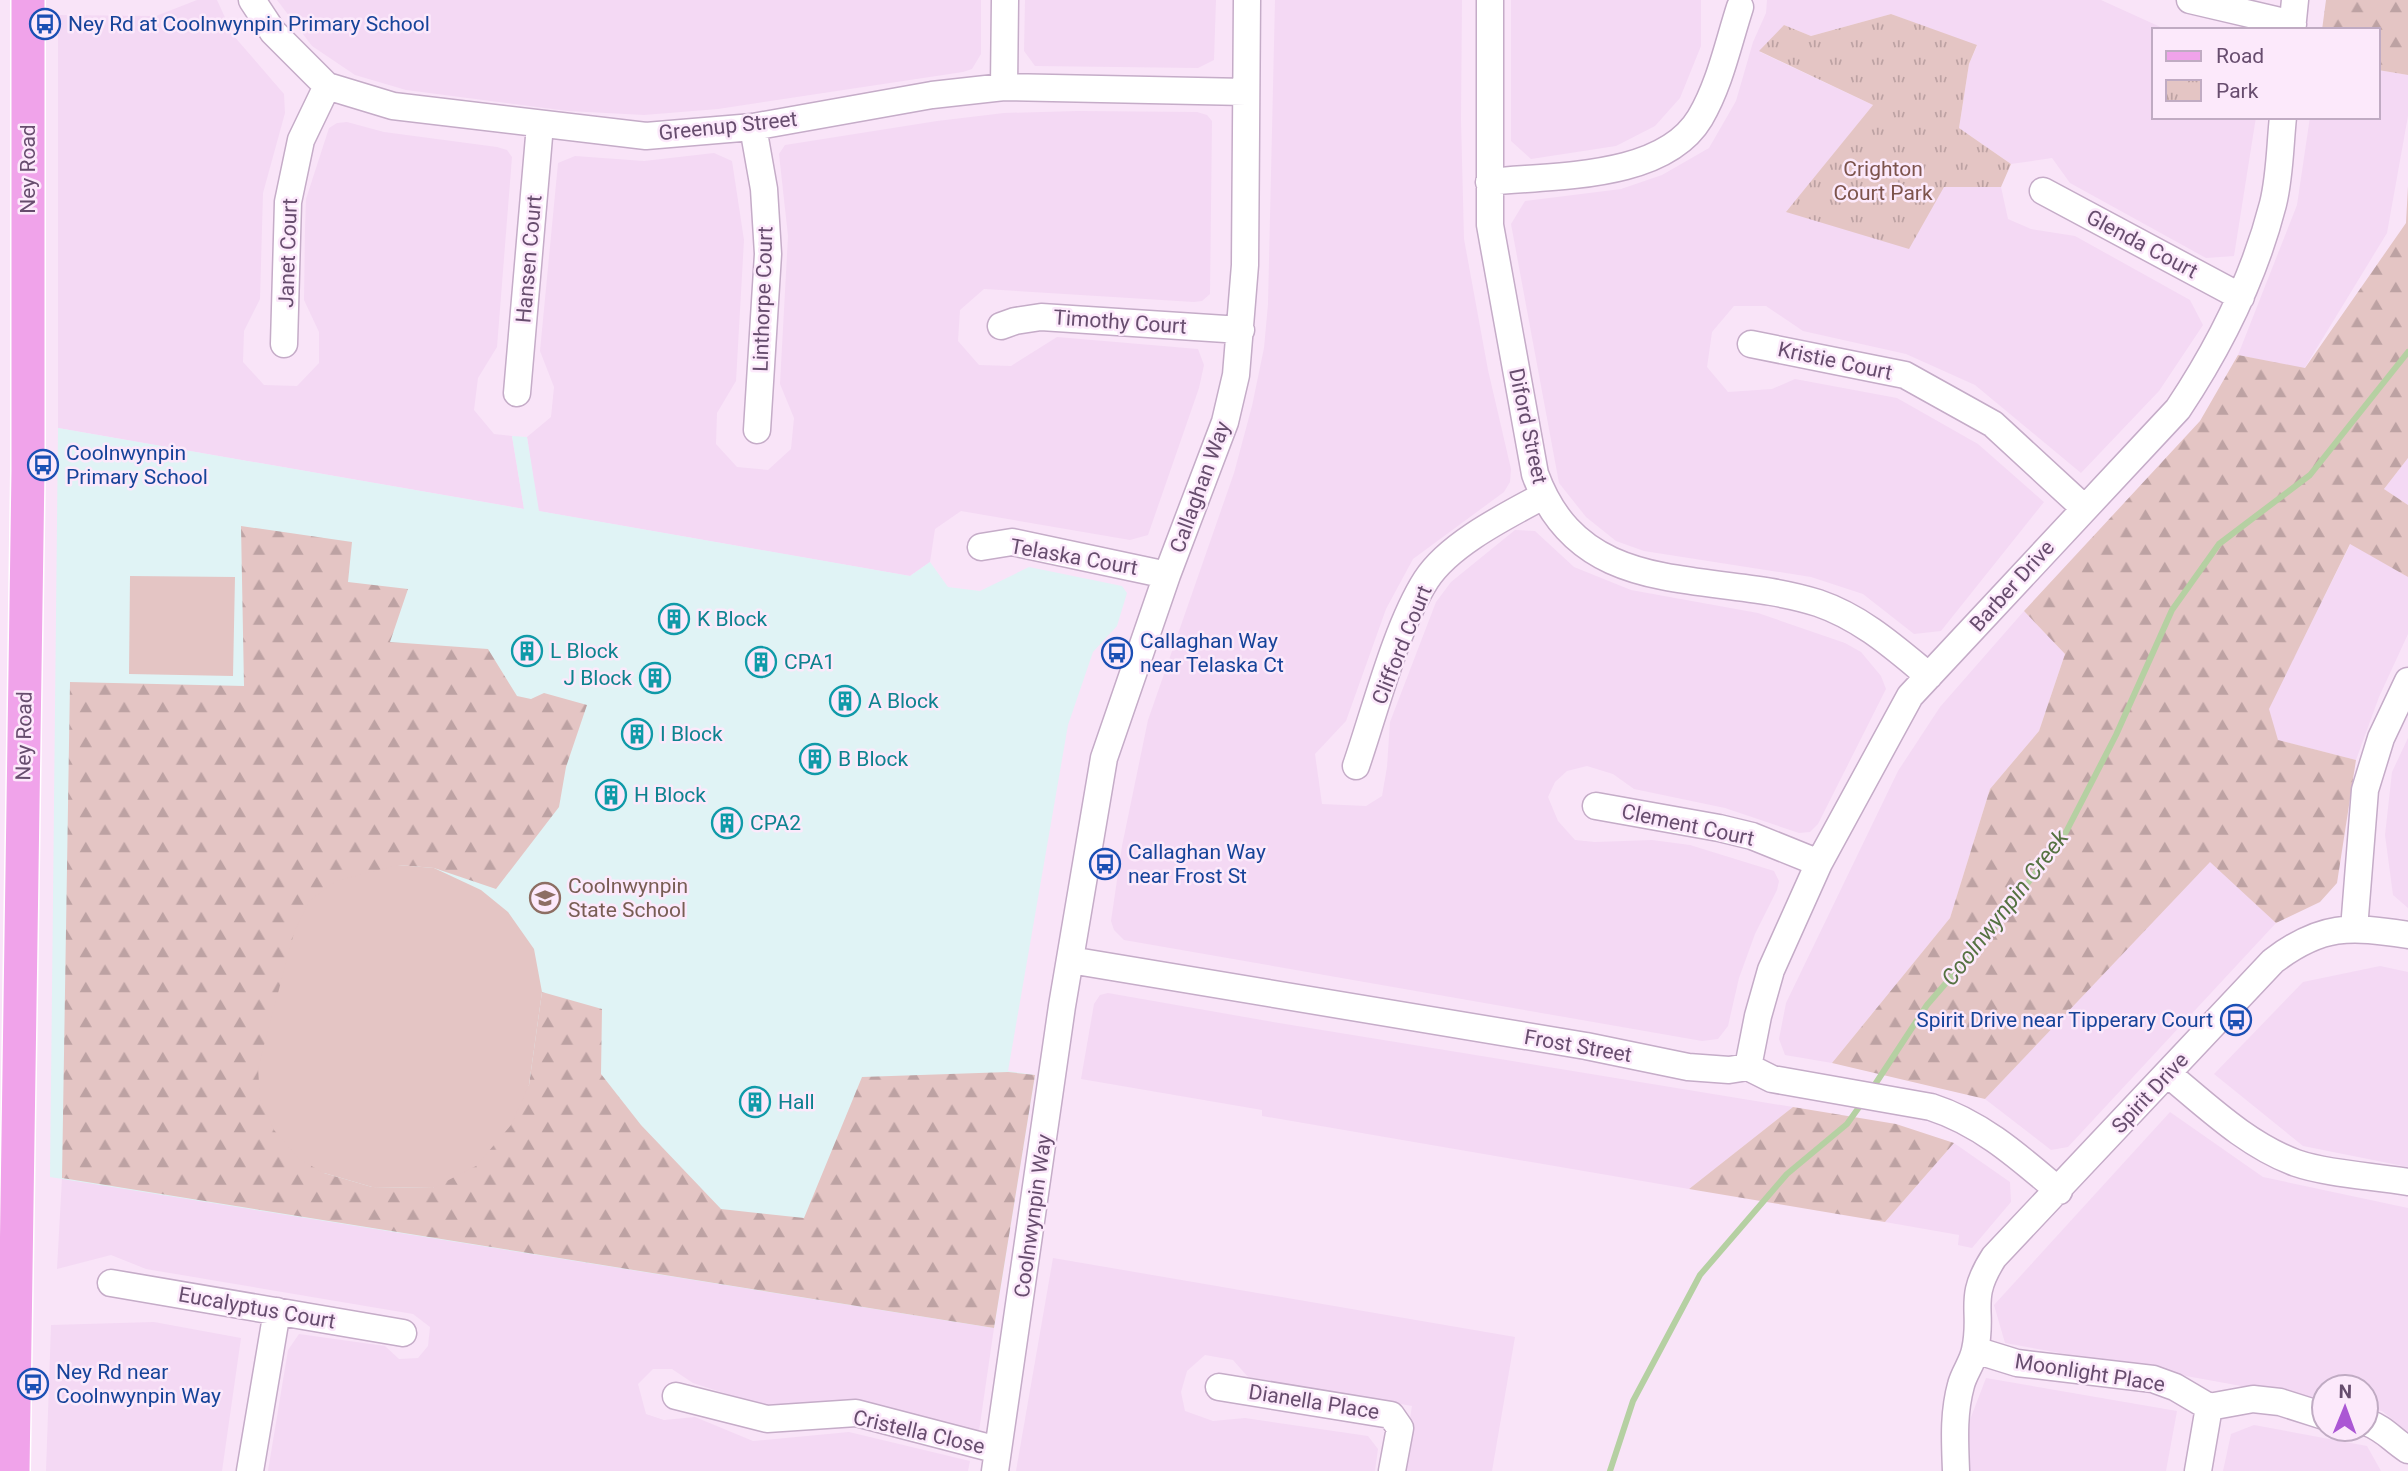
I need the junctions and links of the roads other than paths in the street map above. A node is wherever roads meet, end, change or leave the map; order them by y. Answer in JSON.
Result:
{"nodes":[{"id":1,"x":28,"y":0,"type":"edge"},
{"id":2,"x":253,"y":0,"type":"edge"},
{"id":3,"x":1005,"y":0,"type":"edge"},
{"id":4,"x":1247,"y":0,"type":"edge"},
{"id":5,"x":1490,"y":0,"type":"edge"},
{"id":6,"x":2190,"y":0,"type":"edge"},
{"id":7,"x":1740,"y":7,"type":"dead end"},
{"id":8,"x":2293,"y":18,"type":"edge"},
{"id":9,"x":327,"y":86,"type":"junction"},
{"id":10,"x":1004,"y":87,"type":"junction"},
{"id":11,"x":1246,"y":92,"type":"junction"},
{"id":12,"x":2283,"y":119,"type":"edge"},
{"id":13,"x":540,"y":125,"type":"junction"},
{"id":14,"x":753,"y":127,"type":"junction"},
{"id":15,"x":1489,"y":182,"type":"junction"},
{"id":16,"x":2043,"y":191,"type":"dead end"},
{"id":17,"x":2241,"y":298,"type":"junction"},
{"id":18,"x":1001,"y":326,"type":"dead end"},
{"id":19,"x":1241,"y":330,"type":"junction"},
{"id":20,"x":284,"y":344,"type":"dead end"},
{"id":21,"x":1751,"y":344,"type":"dead end"},
{"id":22,"x":517,"y":393,"type":"dead end"},
{"id":23,"x":757,"y":430,"type":"dead end"},
{"id":24,"x":1543,"y":496,"type":"junction"},
{"id":25,"x":2083,"y":508,"type":"junction"},
{"id":26,"x":981,"y":547,"type":"dead end"},
{"id":27,"x":1167,"y":575,"type":"junction"},
{"id":28,"x":1929,"y":676,"type":"junction"},
{"id":29,"x":2406,"y":689,"type":"edge"},
{"id":30,"x":1356,"y":766,"type":"dead end"},
{"id":31,"x":1595,"y":806,"type":"dead end"},
{"id":32,"x":1819,"y":863,"type":"junction"},
{"id":33,"x":2354,"y":929,"type":"junction"},
{"id":34,"x":2408,"y":935,"type":"edge"},
{"id":35,"x":1070,"y":960,"type":"junction"},
{"id":36,"x":10,"y":988,"type":"edge"},
{"id":37,"x":1748,"y":1067,"type":"junction"},
{"id":38,"x":2168,"y":1074,"type":"junction"},
{"id":39,"x":2408,"y":1182,"type":"edge"},
{"id":40,"x":2059,"y":1191,"type":"junction"},
{"id":41,"x":111,"y":1283,"type":"dead end"},
{"id":42,"x":276,"y":1311,"type":"junction"},
{"id":43,"x":403,"y":1333,"type":"dead end"},
{"id":44,"x":1975,"y":1350,"type":"junction"},
{"id":45,"x":1219,"y":1387,"type":"dead end"},
{"id":46,"x":676,"y":1396,"type":"dead end"},
{"id":47,"x":2208,"y":1407,"type":"junction"},
{"id":48,"x":2310,"y":1412,"type":"edge"},
{"id":49,"x":2380,"y":1427,"type":"edge"},
{"id":50,"x":2408,"y":1451,"type":"edge"},
{"id":51,"x":997,"y":1461,"type":"edge"},
{"id":52,"x":13,"y":1471,"type":"edge"},
{"id":53,"x":250,"y":1471,"type":"edge"},
{"id":54,"x":1392,"y":1471,"type":"edge"},
{"id":55,"x":1956,"y":1471,"type":"edge"},
{"id":56,"x":2197,"y":1471,"type":"edge"},
{"id":57,"x":2405,"y":1471,"type":"edge"}],
"edges":[{"from":1,"to":36,"type":"main road","name":"Ney Road"},
{"from":2,"to":9,"type":"street","name":"Greenup Street"},
{"from":3,"to":10,"type":"street"},
{"from":4,"to":11,"type":"street","name":"Callaghan Way"},
{"from":5,"to":15,"type":"street","name":"Diford Street"},
{"from":6,"to":8,"type":"street"},
{"from":7,"to":15,"type":"street"},
{"from":9,"to":13,"type":"street","name":"Greenup Street"},
{"from":9,"to":20,"type":"street","name":"Janet Court"},
{"from":10,"to":11,"type":"street","name":"Greenup Street"},
{"from":10,"to":14,"type":"street","name":"Greenup Street"},
{"from":11,"to":19,"type":"street","name":"Callaghan Way"},
{"from":12,"to":17,"type":"street","name":"Barber Drive"},
{"from":13,"to":14,"type":"street","name":"Greenup Street"},
{"from":13,"to":22,"type":"street","name":"Hansen Court"},
{"from":14,"to":23,"type":"street","name":"Linthorpe Court"},
{"from":15,"to":24,"type":"street","name":"Diford Street"},
{"from":16,"to":17,"type":"street","name":"Glenda Court"},
{"from":17,"to":25,"type":"street","name":"Barber Drive"},
{"from":18,"to":19,"type":"street","name":"Timothy Court"},
{"from":19,"to":27,"type":"street","name":"Callaghan Way"},
{"from":21,"to":25,"type":"street","name":"Kristie Court"},
{"from":24,"to":28,"type":"street","name":"Diford Street"},
{"from":24,"to":30,"type":"street","name":"Clifford Court"},
{"from":25,"to":28,"type":"street","name":"Barber Drive"},
{"from":26,"to":27,"type":"street","name":"Telaska Court"},
{"from":27,"to":35,"type":"street","name":"Callaghan Way"},
{"from":28,"to":32,"type":"street","name":"Barber Drive"},
{"from":29,"to":33,"type":"street"},
{"from":31,"to":32,"type":"street","name":"Clement Court"},
{"from":32,"to":37,"type":"street","name":"Barber Drive"},
{"from":33,"to":34,"type":"street","name":"Spirit Drive"},
{"from":33,"to":38,"type":"street","name":"Spirit Drive"},
{"from":35,"to":37,"type":"street","name":"Frost Street"},
{"from":35,"to":51,"type":"street","name":"Coolnwynpin Way"},
{"from":36,"to":52,"type":"main road","name":"Ney Road"},
{"from":37,"to":40,"type":"street","name":"Frost Street"},
{"from":38,"to":39,"type":"street"},
{"from":38,"to":40,"type":"street","name":"Spirit Drive"},
{"from":40,"to":44,"type":"street","name":"Spirit Drive"},
{"from":41,"to":42,"type":"street","name":"Eucalyptus Court"},
{"from":42,"to":43,"type":"street","name":"Eucalyptus Court"},
{"from":42,"to":53,"type":"street"},
{"from":44,"to":47,"type":"street","name":"Moonlight Place"},
{"from":44,"to":55,"type":"street"},
{"from":45,"to":54,"type":"street","name":"Dianella Place"},
{"from":46,"to":51,"type":"street","name":"Cristella Close"},
{"from":47,"to":48,"type":"street"},
{"from":47,"to":56,"type":"street"},
{"from":49,"to":50,"type":"street"},
{"from":50,"to":57,"type":"street"}]}
